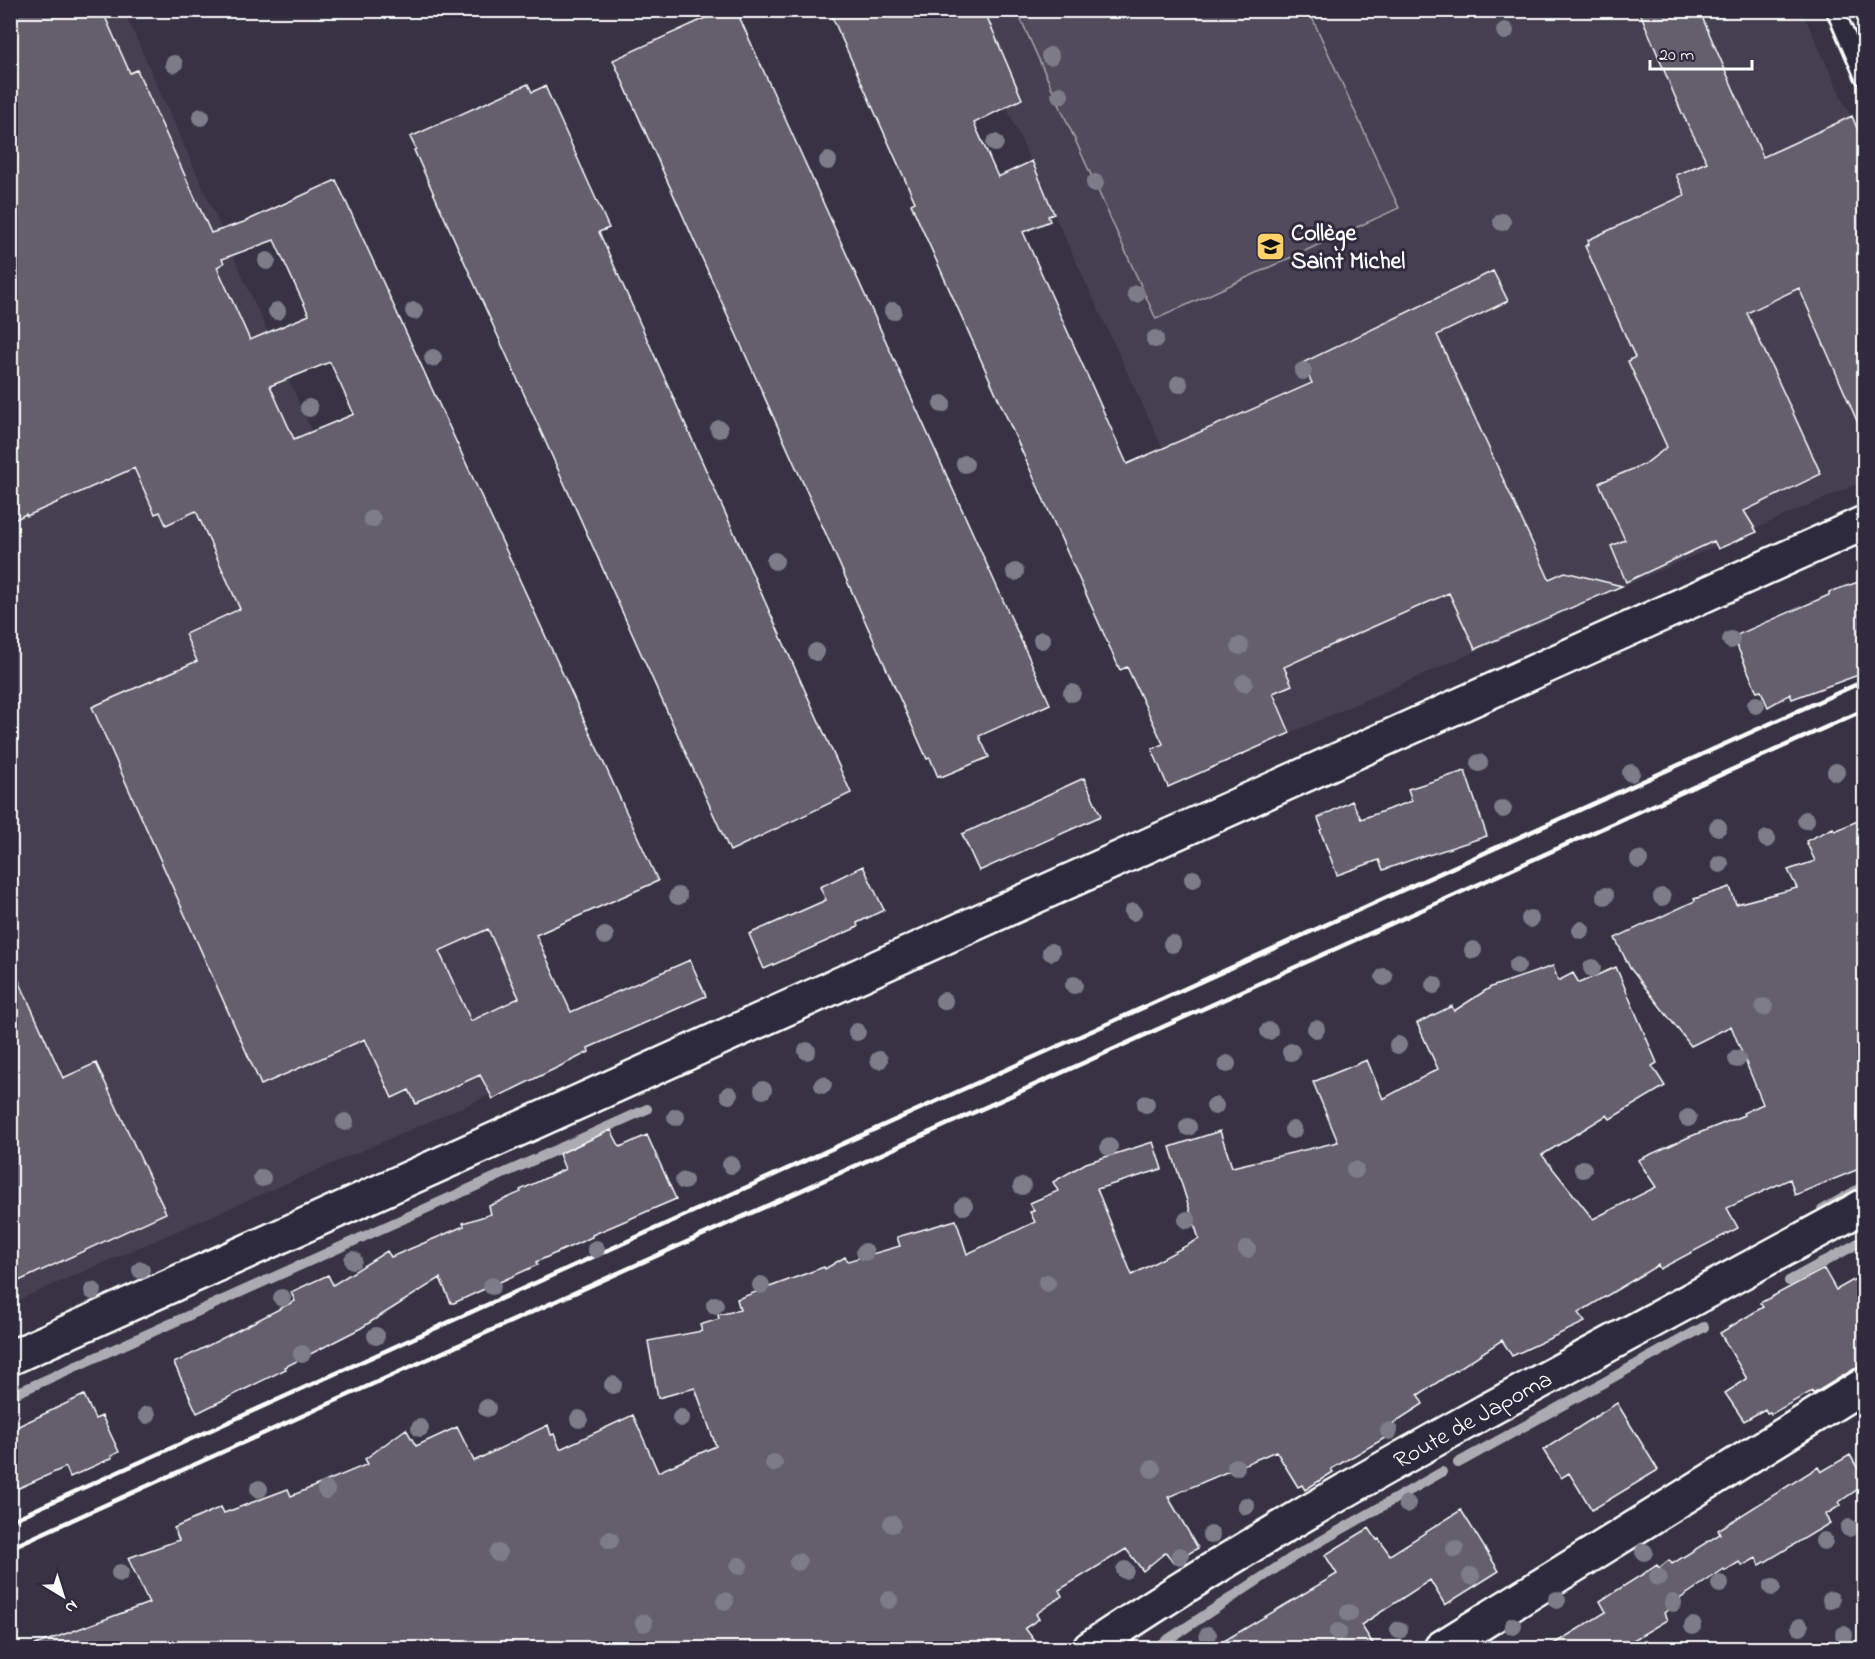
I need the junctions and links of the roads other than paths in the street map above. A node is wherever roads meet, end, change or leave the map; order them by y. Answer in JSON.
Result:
{"nodes":[{"id":1,"x":1835,"y":10,"type":"edge"},
{"id":2,"x":1864,"y":77,"type":"edge"},
{"id":3,"x":1864,"y":523,"type":"edge"},
{"id":4,"x":1864,"y":1206,"type":"edge"},
{"id":5,"x":10,"y":1358,"type":"edge"},
{"id":6,"x":1864,"y":1385,"type":"edge"},
{"id":7,"x":1090,"y":1648,"type":"edge"},
{"id":8,"x":1441,"y":1648,"type":"edge"}],
"edges":[{"from":1,"to":2,"type":"lane"},
{"from":3,"to":5,"type":"street"},
{"from":4,"to":7,"type":"street","name":"Route de Japoma"},
{"from":6,"to":8,"type":"street"}]}
